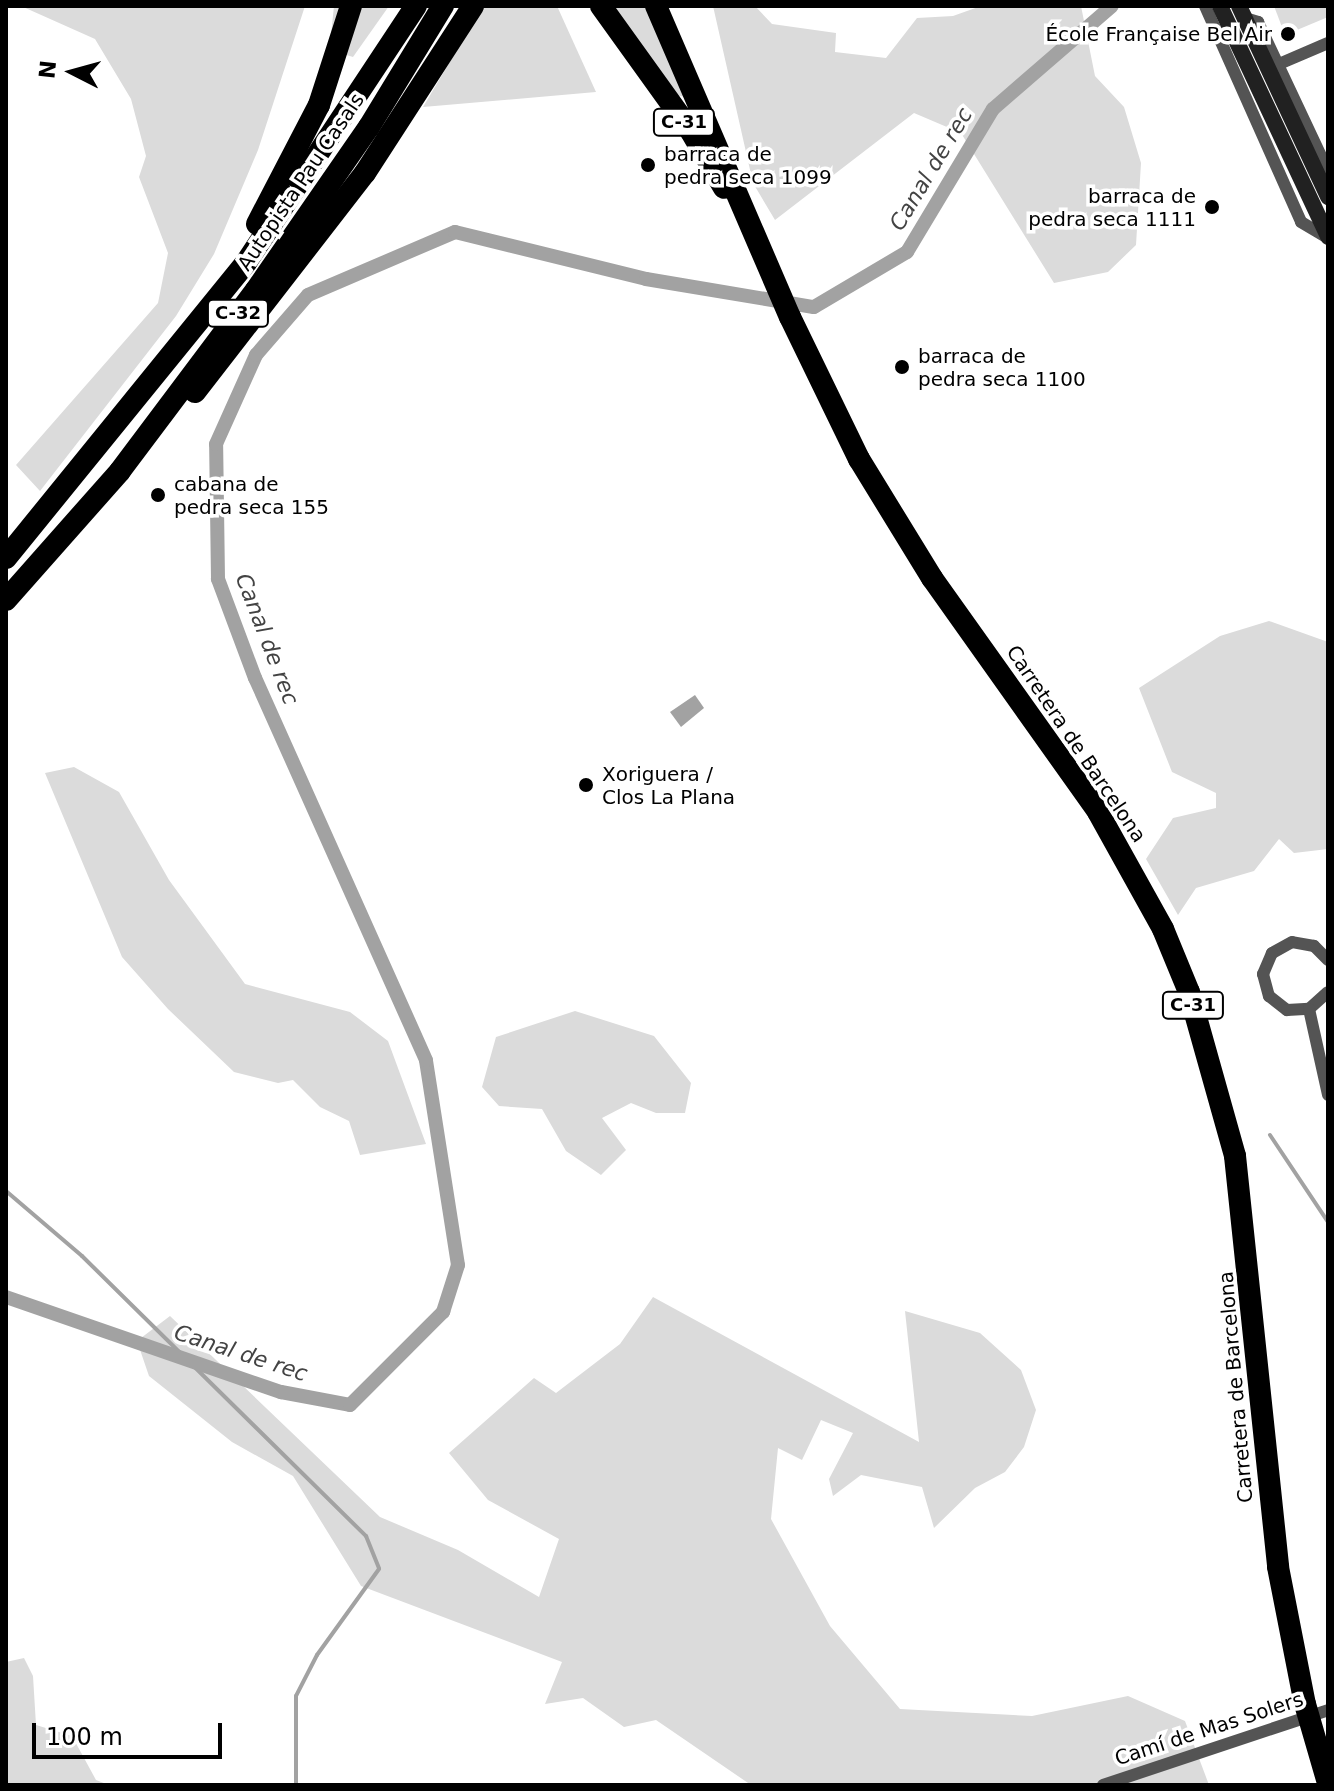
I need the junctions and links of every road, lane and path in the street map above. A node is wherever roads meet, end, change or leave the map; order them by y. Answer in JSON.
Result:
{"nodes":[{"id":1,"x":351,"y":6,"type":"edge"},
{"id":2,"x":416,"y":6,"type":"edge"},
{"id":3,"x":443,"y":6,"type":"edge"},
{"id":4,"x":473,"y":6,"type":"edge"},
{"id":5,"x":601,"y":6,"type":"edge"},
{"id":6,"x":656,"y":6,"type":"edge"},
{"id":7,"x":1205,"y":6,"type":"edge"},
{"id":8,"x":1220,"y":6,"type":"edge"},
{"id":9,"x":1242,"y":12,"type":"edge"},
{"id":10,"x":1328,"y":43,"type":"edge"},
{"id":11,"x":1279,"y":64,"type":"junction"},
{"id":12,"x":1328,"y":171,"type":"edge"},
{"id":13,"x":1328,"y":197,"type":"edge"},
{"id":14,"x":1328,"y":237,"type":"edge"},
{"id":15,"x":758,"y":243,"type":"junction"},
{"id":16,"x":170,"y":359,"type":"junction"},
{"id":17,"x":120,"y":471,"type":"junction"},
{"id":18,"x":6,"y":558,"type":"edge"},
{"id":19,"x":6,"y":600,"type":"edge"},
{"id":20,"x":1328,"y":960,"type":"edge"},
{"id":21,"x":1328,"y":992,"type":"edge"},
{"id":22,"x":1309,"y":1009,"type":"junction"},
{"id":23,"x":1328,"y":1095,"type":"edge"},
{"id":24,"x":1328,"y":1710,"type":"edge"},
{"id":25,"x":1328,"y":1783,"type":"edge"},
{"id":26,"x":1103,"y":1785,"type":"edge"}],
"edges":[{"from":1,"to":16,"type":"highway"},
{"from":2,"to":16,"type":"highway","name":"Autopista Pau Casals","number":"C-32"},
{"from":3,"to":17,"type":"highway","name":"Autopista Pau Casals","number":"C-32"},
{"from":4,"to":17,"type":"highway"},
{"from":5,"to":15,"type":"highway","number":"C-31"},
{"from":6,"to":15,"type":"highway","number":"C-31"},
{"from":7,"to":14,"type":"street"},
{"from":8,"to":14,"type":"street"},
{"from":9,"to":11,"type":"street"},
{"from":9,"to":13,"type":"street"},
{"from":10,"to":11,"type":"street"},
{"from":11,"to":12,"type":"street"},
{"from":15,"to":25,"type":"highway","name":"Carretera de Barcelona","number":"C-31"},
{"from":16,"to":18,"type":"highway","name":"Autopista Pau Casals","number":"C-32"},
{"from":17,"to":19,"type":"highway","name":"Autopista Pau Casals","number":"C-32"},
{"from":20,"to":22,"type":"street"},
{"from":21,"to":22,"type":"street"},
{"from":22,"to":23,"type":"street"},
{"from":24,"to":26,"type":"street","name":"Camí de Mas Solers"}]}
